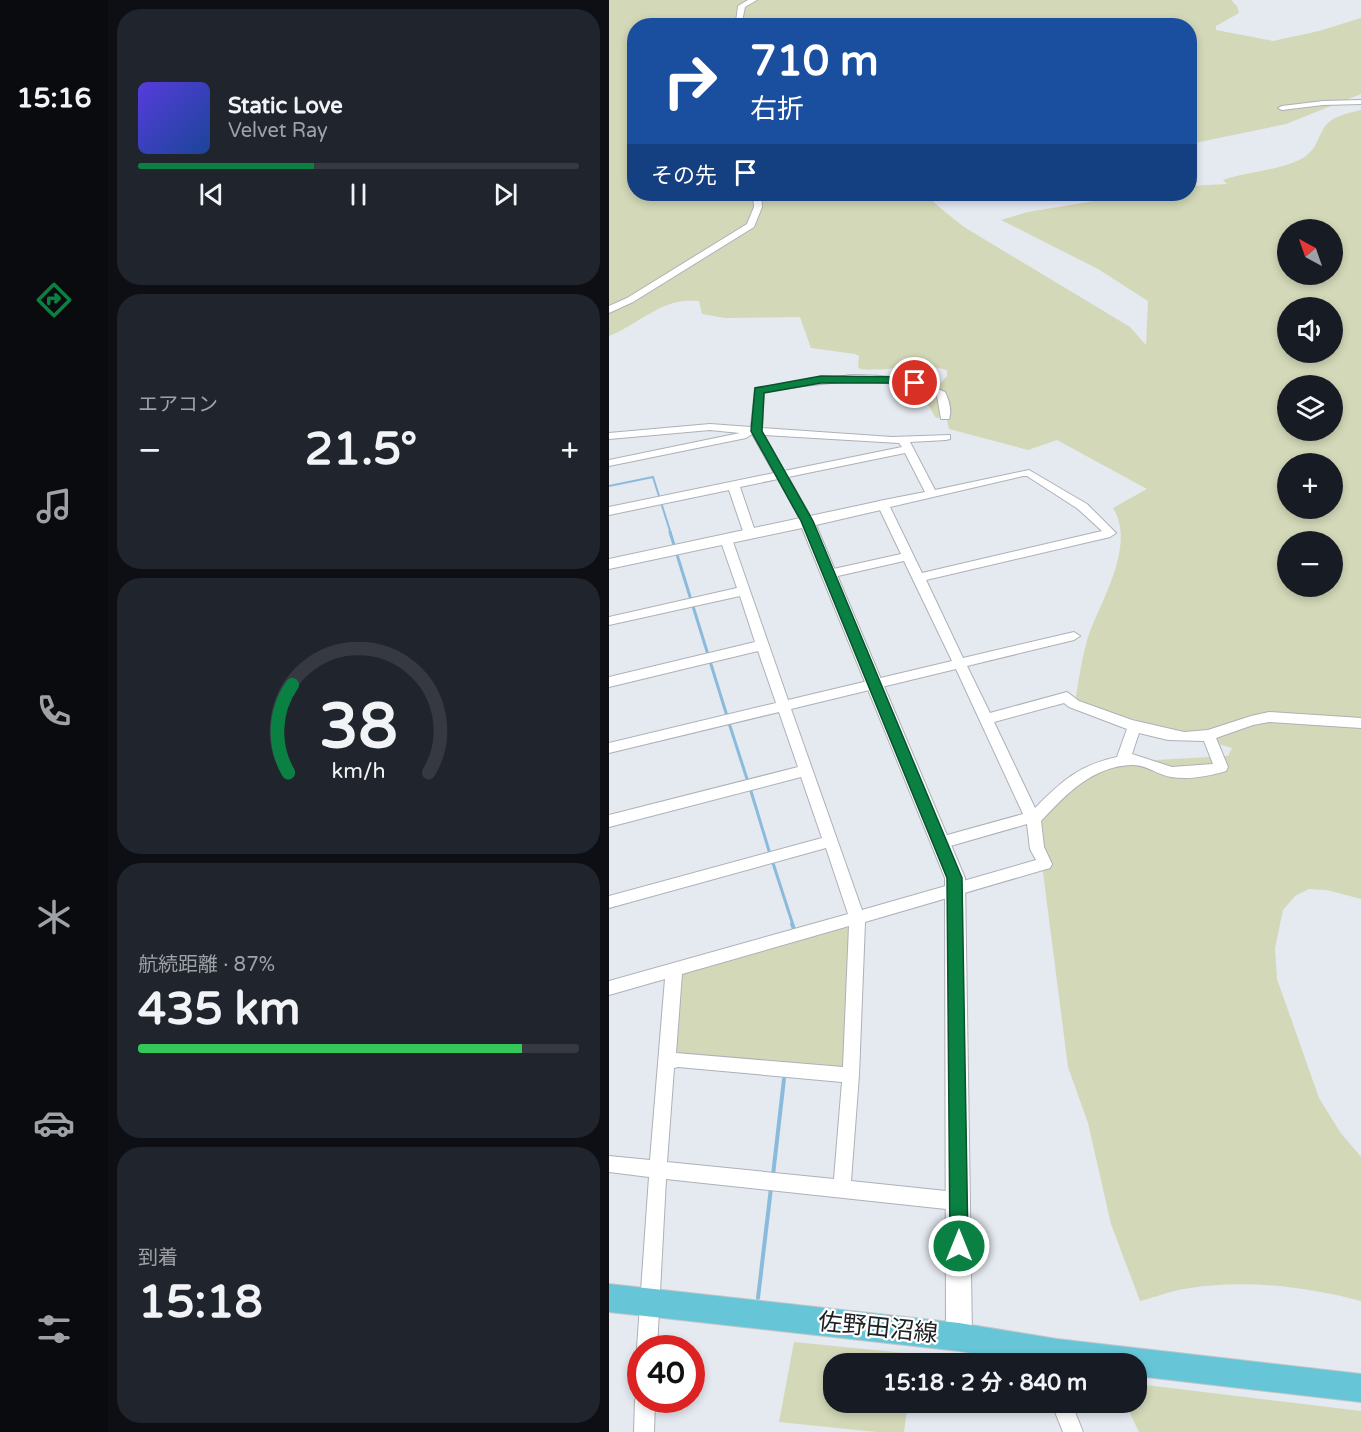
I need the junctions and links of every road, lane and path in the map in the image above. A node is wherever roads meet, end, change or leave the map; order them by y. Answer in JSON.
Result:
{"nodes":[{"id":1,"x":753,"y":0,"type":"edge"},
{"id":2,"x":740,"y":18,"type":"edge"},
{"id":3,"x":1361,"y":102,"type":"edge"},
{"id":4,"x":1282,"y":108,"type":"dead end"},
{"id":5,"x":758,"y":201,"type":"edge"},
{"id":6,"x":609,"y":310,"type":"edge"},
{"id":7,"x":945,"y":417,"type":"dead end"},
{"id":8,"x":756,"y":431,"type":"junction"},
{"id":9,"x":609,"y":436,"type":"edge"},
{"id":10,"x":946,"y":437,"type":"dead end"},
{"id":11,"x":906,"y":444,"type":"junction"},
{"id":12,"x":609,"y":463,"type":"edge"},
{"id":13,"x":781,"y":475,"type":"junction"},
{"id":14,"x":733,"y":485,"type":"junction"},
{"id":15,"x":931,"y":493,"type":"junction"},
{"id":16,"x":882,"y":505,"type":"junction"},
{"id":17,"x":609,"y":511,"type":"edge"},
{"id":18,"x":807,"y":521,"type":"junction"},
{"id":19,"x":750,"y":534,"type":"junction"},
{"id":20,"x":726,"y":539,"type":"junction"},
{"id":21,"x":908,"y":556,"type":"junction"},
{"id":22,"x":609,"y":564,"type":"edge"},
{"id":23,"x":829,"y":574,"type":"junction"},
{"id":24,"x":919,"y":578,"type":"junction"},
{"id":25,"x":744,"y":591,"type":"junction"},
{"id":26,"x":609,"y":621,"type":"edge"},
{"id":27,"x":1074,"y":636,"type":"dead end"},
{"id":28,"x":763,"y":645,"type":"junction"},
{"id":29,"x":959,"y":662,"type":"junction"},
{"id":30,"x":609,"y":682,"type":"edge"},
{"id":31,"x":874,"y":683,"type":"junction"},
{"id":32,"x":784,"y":705,"type":"junction"},
{"id":33,"x":986,"y":719,"type":"junction"},
{"id":34,"x":1361,"y":723,"type":"edge"},
{"id":35,"x":1135,"y":724,"type":"junction"},
{"id":36,"x":1208,"y":735,"type":"junction"},
{"id":37,"x":609,"y":748,"type":"edge"},
{"id":38,"x":1123,"y":761,"type":"junction"},
{"id":39,"x":806,"y":770,"type":"junction"},
{"id":40,"x":1033,"y":819,"type":"junction"},
{"id":41,"x":609,"y":821,"type":"edge"},
{"id":42,"x":831,"y":841,"type":"junction"},
{"id":43,"x":940,"y":843,"type":"junction"},
{"id":44,"x":956,"y":889,"type":"junction"},
{"id":45,"x":609,"y":902,"type":"edge"},
{"id":46,"x":857,"y":918,"type":"junction"},
{"id":47,"x":674,"y":970,"type":"junction"},
{"id":48,"x":609,"y":988,"type":"edge"},
{"id":49,"x":667,"y":1062,"type":"junction"},
{"id":50,"x":851,"y":1075,"type":"junction"},
{"id":51,"x":609,"y":1164,"type":"edge"},
{"id":52,"x":658,"y":1169,"type":"junction"},
{"id":53,"x":842,"y":1188,"type":"junction"},
{"id":54,"x":959,"y":1199,"type":"junction"},
{"id":55,"x":609,"y":1298,"type":"edge"},
{"id":56,"x":649,"y":1303,"type":"junction"},
{"id":57,"x":648,"y":1335,"type":"edge"},
{"id":58,"x":959,"y":1337,"type":"junction"},
{"id":59,"x":1033,"y":1353,"type":"edge"},
{"id":60,"x":1147,"y":1367,"type":"edge"},
{"id":61,"x":1361,"y":1388,"type":"edge"},
{"id":62,"x":645,"y":1413,"type":"edge"},
{"id":63,"x":1065,"y":1413,"type":"edge"},
{"id":64,"x":644,"y":1432,"type":"edge"},
{"id":65,"x":1073,"y":1432,"type":"edge"}],
"edges":[{"from":1,"to":2,"type":"street"},
{"from":3,"to":4,"type":"street"},
{"from":5,"to":6,"type":"street"},
{"from":7,"to":8,"type":"street"},
{"from":8,"to":9,"type":"street"},
{"from":8,"to":11,"type":"street"},
{"from":8,"to":12,"type":"street"},
{"from":8,"to":13,"type":"street"},
{"from":10,"to":11,"type":"street"},
{"from":11,"to":13,"type":"street"},
{"from":11,"to":15,"type":"street"},
{"from":13,"to":14,"type":"street"},
{"from":13,"to":18,"type":"street"},
{"from":14,"to":17,"type":"street"},
{"from":14,"to":19,"type":"street"},
{"from":15,"to":16,"type":"street"},
{"from":15,"to":24,"type":"street"},
{"from":16,"to":18,"type":"street"},
{"from":16,"to":21,"type":"street"},
{"from":18,"to":19,"type":"street"},
{"from":18,"to":23,"type":"street"},
{"from":19,"to":20,"type":"street"},
{"from":20,"to":22,"type":"street"},
{"from":20,"to":25,"type":"street"},
{"from":21,"to":23,"type":"street"},
{"from":21,"to":24,"type":"street"},
{"from":23,"to":31,"type":"street"},
{"from":24,"to":29,"type":"street"},
{"from":25,"to":26,"type":"street"},
{"from":25,"to":28,"type":"street"},
{"from":27,"to":29,"type":"street"},
{"from":28,"to":30,"type":"street"},
{"from":28,"to":32,"type":"street"},
{"from":29,"to":31,"type":"street"},
{"from":29,"to":33,"type":"street"},
{"from":31,"to":32,"type":"street"},
{"from":31,"to":43,"type":"street"},
{"from":32,"to":37,"type":"street"},
{"from":32,"to":39,"type":"street"},
{"from":33,"to":35,"type":"street"},
{"from":33,"to":40,"type":"street"},
{"from":34,"to":36,"type":"street"},
{"from":35,"to":36,"type":"street"},
{"from":35,"to":38,"type":"street"},
{"from":36,"to":38,"type":"street"},
{"from":38,"to":40,"type":"street"},
{"from":39,"to":41,"type":"street"},
{"from":39,"to":42,"type":"street"},
{"from":40,"to":43,"type":"street"},
{"from":40,"to":44,"type":"street"},
{"from":42,"to":45,"type":"street"},
{"from":42,"to":46,"type":"street"},
{"from":43,"to":44,"type":"street"},
{"from":44,"to":46,"type":"street"},
{"from":44,"to":54,"type":"street"},
{"from":46,"to":47,"type":"street"},
{"from":46,"to":50,"type":"street"},
{"from":47,"to":48,"type":"street"},
{"from":47,"to":49,"type":"street"},
{"from":49,"to":50,"type":"street"},
{"from":49,"to":52,"type":"street"},
{"from":50,"to":53,"type":"street"},
{"from":51,"to":52,"type":"street"},
{"from":52,"to":53,"type":"street"},
{"from":52,"to":56,"type":"street"},
{"from":53,"to":54,"type":"street"},
{"from":54,"to":58,"type":"street"},
{"from":55,"to":56,"type":"main road","name":"佐野田沼線"},
{"from":56,"to":57,"type":"street"},
{"from":56,"to":58,"type":"main road","name":"佐野田沼線"},
{"from":58,"to":59,"type":"main road","name":"佐野田沼線"},
{"from":60,"to":61,"type":"main road","name":"佐野田沼線"},
{"from":62,"to":64,"type":"street"},
{"from":63,"to":65,"type":"street"}]}
